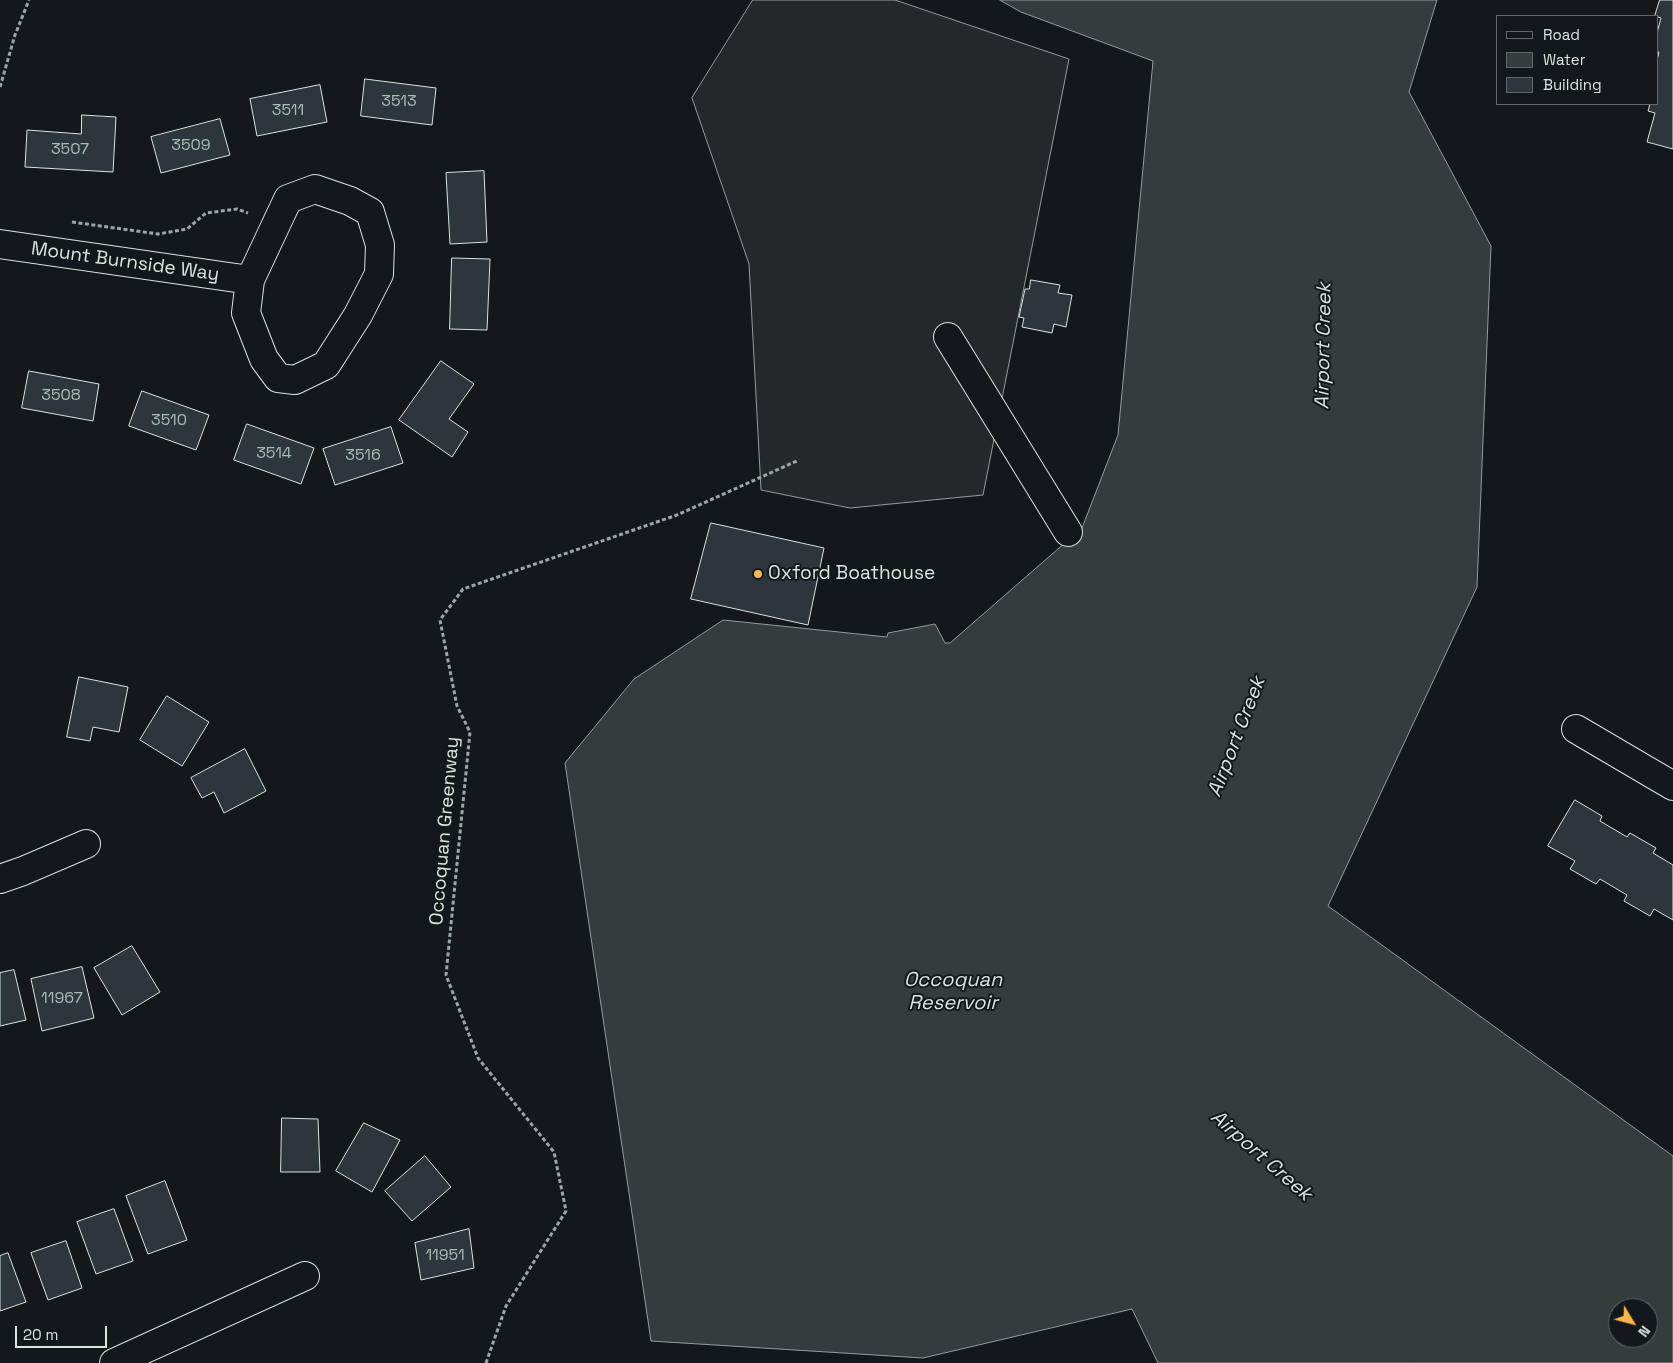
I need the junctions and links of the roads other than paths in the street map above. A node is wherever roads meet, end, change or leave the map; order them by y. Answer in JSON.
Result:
{"nodes":[{"id":1,"x":0,"y":244,"type":"edge"},
{"id":2,"x":250,"y":280,"type":"junction"},
{"id":3,"x":948,"y":337,"type":"dead end"},
{"id":4,"x":1068,"y":532,"type":"dead end"},
{"id":5,"x":1576,"y":729,"type":"dead end"},
{"id":6,"x":1673,"y":786,"type":"edge"},
{"id":7,"x":86,"y":844,"type":"dead end"},
{"id":8,"x":0,"y":879,"type":"edge"},
{"id":9,"x":305,"y":1276,"type":"dead end"},
{"id":10,"x":114,"y":1363,"type":"edge"}],
"edges":[{"from":1,"to":2,"type":"street","name":"Mount Burnside Way"},
{"from":2,"to":2,"type":"street"},
{"from":3,"to":4,"type":"street"},
{"from":5,"to":6,"type":"street"},
{"from":7,"to":8,"type":"street"},
{"from":9,"to":10,"type":"street"}]}
